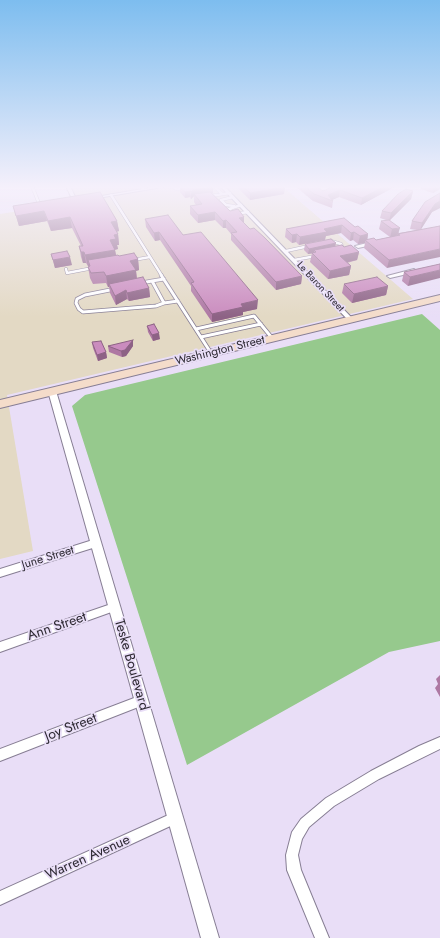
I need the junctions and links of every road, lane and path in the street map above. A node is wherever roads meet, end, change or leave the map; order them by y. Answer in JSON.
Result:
{"nodes":[{"id":1,"x":133,"y":230,"type":"edge"},
{"id":2,"x":265,"y":230,"type":"edge"},
{"id":3,"x":382,"y":242,"type":"edge"},
{"id":4,"x":324,"y":243,"type":"edge"},
{"id":5,"x":317,"y":244,"type":"edge"},
{"id":6,"x":358,"y":246,"type":"dead end"},
{"id":7,"x":342,"y":250,"type":"edge"},
{"id":8,"x":286,"y":251,"type":"junction"},
{"id":9,"x":322,"y":254,"type":"edge"},
{"id":10,"x":150,"y":257,"type":"junction"},
{"id":11,"x":294,"y":260,"type":"junction"},
{"id":12,"x":127,"y":261,"type":"edge"},
{"id":13,"x":98,"y":267,"type":"edge"},
{"id":14,"x":66,"y":269,"type":"dead end"},
{"id":15,"x":419,"y":270,"type":"edge"},
{"id":16,"x":390,"y":276,"type":"dead end"},
{"id":17,"x":164,"y":279,"type":"junction"},
{"id":18,"x":152,"y":281,"type":"junction"},
{"id":19,"x":137,"y":284,"type":"edge"},
{"id":20,"x":117,"y":288,"type":"edge"},
{"id":21,"x":440,"y":298,"type":"edge"},
{"id":22,"x":178,"y":301,"type":"junction"},
{"id":23,"x":164,"y":303,"type":"junction"},
{"id":24,"x":350,"y":319,"type":"junction"},
{"id":25,"x":260,"y":324,"type":"junction"},
{"id":26,"x":196,"y":329,"type":"junction"},
{"id":27,"x":201,"y":337,"type":"junction"},
{"id":28,"x":272,"y":338,"type":"junction"},
{"id":29,"x":211,"y":353,"type":"junction"},
{"id":30,"x":52,"y":391,"type":"junction"},
{"id":31,"x":0,"y":404,"type":"edge"},
{"id":32,"x":96,"y":544,"type":"junction"},
{"id":33,"x":0,"y":573,"type":"edge"},
{"id":34,"x":114,"y":607,"type":"junction"},
{"id":35,"x":0,"y":647,"type":"edge"},
{"id":36,"x":142,"y":700,"type":"junction"},
{"id":37,"x":440,"y":743,"type":"edge"},
{"id":38,"x":0,"y":755,"type":"edge"},
{"id":39,"x":176,"y":818,"type":"junction"},
{"id":40,"x":0,"y":898,"type":"edge"},
{"id":41,"x":210,"y":938,"type":"edge"},
{"id":42,"x":322,"y":938,"type":"edge"}],
"edges":[{"from":1,"to":10,"type":"lane"},
{"from":2,"to":8,"type":"street","name":"Le Baron Street"},
{"from":3,"to":6,"type":"street"},
{"from":4,"to":7,"type":"lane"},
{"from":5,"to":8,"type":"lane"},
{"from":8,"to":11,"type":"street","name":"Le Baron Street"},
{"from":9,"to":11,"type":"lane"},
{"from":10,"to":12,"type":"lane"},
{"from":10,"to":17,"type":"lane"},
{"from":11,"to":24,"type":"street","name":"Le Baron Street"},
{"from":13,"to":14,"type":"lane"},
{"from":15,"to":16,"type":"street"},
{"from":17,"to":18,"type":"lane"},
{"from":17,"to":22,"type":"lane"},
{"from":18,"to":19,"type":"lane"},
{"from":18,"to":23,"type":"lane"},
{"from":20,"to":23,"type":"lane"},
{"from":21,"to":24,"type":"main road","name":"Washington Street"},
{"from":22,"to":23,"type":"lane"},
{"from":22,"to":26,"type":"lane"},
{"from":24,"to":28,"type":"main road","name":"Washington Street"},
{"from":25,"to":26,"type":"lane"},
{"from":25,"to":27,"type":"lane"},
{"from":25,"to":28,"type":"lane"},
{"from":26,"to":27,"type":"lane"},
{"from":27,"to":29,"type":"lane"},
{"from":28,"to":29,"type":"main road","name":"Washington Street"},
{"from":29,"to":30,"type":"main road","name":"Washington Street"},
{"from":30,"to":31,"type":"main road","name":"Washington Street"},
{"from":30,"to":32,"type":"street","name":"Teske Boulevard"},
{"from":32,"to":33,"type":"street","name":"June Street"},
{"from":32,"to":34,"type":"street","name":"Teske Boulevard"},
{"from":34,"to":35,"type":"street","name":"Ann Street"},
{"from":34,"to":36,"type":"street","name":"Teske Boulevard"},
{"from":36,"to":38,"type":"street","name":"Joy Street"},
{"from":36,"to":39,"type":"street","name":"Teske Boulevard"},
{"from":37,"to":42,"type":"street"},
{"from":39,"to":40,"type":"street","name":"Warren Avenue"},
{"from":39,"to":41,"type":"street","name":"Teske Boulevard"}]}
